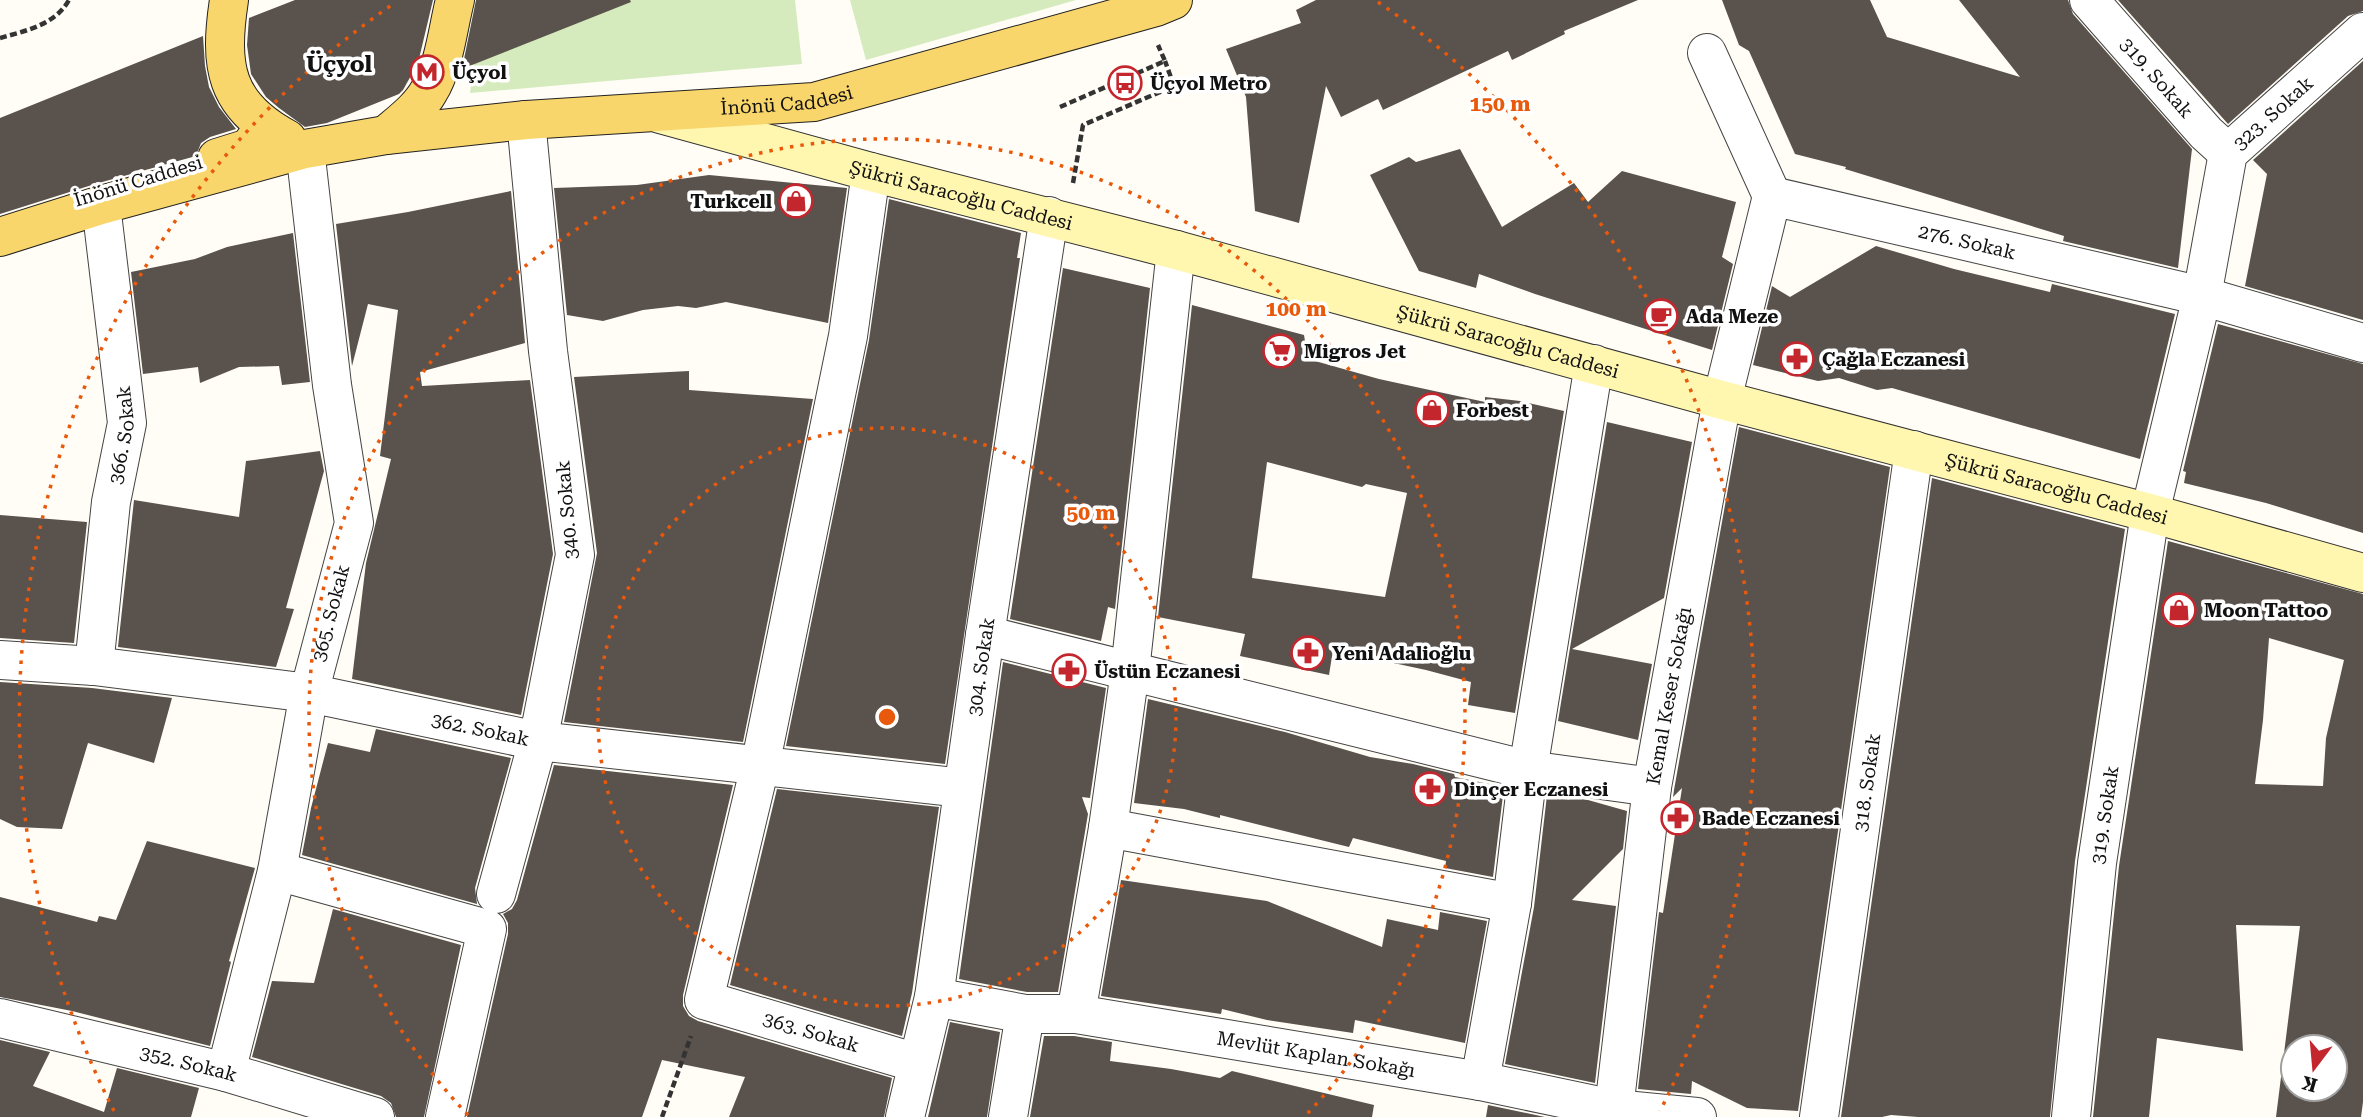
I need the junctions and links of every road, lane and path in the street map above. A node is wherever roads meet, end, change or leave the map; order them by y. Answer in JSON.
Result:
{"nodes":[{"id":1,"x":69,"y":0,"type":"edge"},
{"id":2,"x":229,"y":0,"type":"edge"},
{"id":3,"x":455,"y":0,"type":"edge"},
{"id":4,"x":1173,"y":0,"type":"edge"},
{"id":5,"x":2089,"y":0,"type":"edge"},
{"id":6,"x":2363,"y":32,"type":"edge"},
{"id":7,"x":0,"y":38,"type":"edge"},
{"id":8,"x":1707,"y":53,"type":"dead end"},
{"id":9,"x":1165,"y":61,"type":"dead end"},
{"id":10,"x":1153,"y":66,"type":"dead end"},
{"id":11,"x":1060,"y":107,"type":"dead end"},
{"id":12,"x":654,"y":113,"type":"junction"},
{"id":13,"x":526,"y":120,"type":"junction"},
{"id":14,"x":265,"y":126,"type":"junction"},
{"id":15,"x":386,"y":135,"type":"junction"},
{"id":16,"x":304,"y":149,"type":"junction"},
{"id":17,"x":2228,"y":153,"type":"junction"},
{"id":18,"x":871,"y":172,"type":"junction"},
{"id":19,"x":1772,"y":196,"type":"junction"},
{"id":20,"x":102,"y":205,"type":"junction"},
{"id":21,"x":1058,"y":218,"type":"junction"},
{"id":22,"x":0,"y":222,"type":"edge"},
{"id":23,"x":0,"y":237,"type":"edge"},
{"id":24,"x":1176,"y":250,"type":"junction"},
{"id":25,"x":2202,"y":296,"type":"junction"},
{"id":26,"x":2363,"y":343,"type":"edge"},
{"id":27,"x":1594,"y":363,"type":"junction"},
{"id":28,"x":1722,"y":400,"type":"junction"},
{"id":29,"x":1914,"y":450,"type":"junction"},
{"id":30,"x":2150,"y":513,"type":"junction"},
{"id":31,"x":2363,"y":573,"type":"edge"},
{"id":32,"x":985,"y":635,"type":"junction"},
{"id":33,"x":0,"y":660,"type":"edge"},
{"id":34,"x":94,"y":666,"type":"junction"},
{"id":35,"x":1130,"y":671,"type":"junction"},
{"id":36,"x":309,"y":693,"type":"junction"},
{"id":37,"x":538,"y":741,"type":"junction"},
{"id":38,"x":760,"y":766,"type":"junction"},
{"id":39,"x":1528,"y":770,"type":"junction"},
{"id":40,"x":1652,"y":787,"type":"junction"},
{"id":41,"x":963,"y":788,"type":"junction"},
{"id":42,"x":1108,"y":828,"type":"junction"},
{"id":43,"x":277,"y":871,"type":"junction"},
{"id":44,"x":1512,"y":903,"type":"junction"},
{"id":45,"x":491,"y":911,"type":"junction"},
{"id":46,"x":934,"y":997,"type":"junction"},
{"id":47,"x":704,"y":1000,"type":"junction"},
{"id":48,"x":1025,"y":1014,"type":"junction"},
{"id":49,"x":1076,"y":1014,"type":"junction"},
{"id":50,"x":0,"y":1018,"type":"edge"},
{"id":51,"x":917,"y":1063,"type":"junction"},
{"id":52,"x":226,"y":1072,"type":"junction"},
{"id":53,"x":1480,"y":1081,"type":"junction"},
{"id":54,"x":1614,"y":1113,"type":"edge"},
{"id":55,"x":375,"y":1117,"type":"edge"},
{"id":56,"x":445,"y":1117,"type":"edge"},
{"id":57,"x":662,"y":1117,"type":"edge"},
{"id":58,"x":905,"y":1117,"type":"edge"},
{"id":59,"x":1008,"y":1117,"type":"edge"},
{"id":60,"x":1697,"y":1117,"type":"edge"},
{"id":61,"x":1819,"y":1117,"type":"edge"},
{"id":62,"x":2071,"y":1117,"type":"edge"}],
"edges":[{"from":1,"to":7,"type":"path"},
{"from":2,"to":14,"type":"main road"},
{"from":3,"to":15,"type":"main road"},
{"from":4,"to":12,"type":"main road","name":"İnönü Caddesi"},
{"from":5,"to":17,"type":"street","name":"319. Sokak"},
{"from":6,"to":17,"type":"street","name":"323. Sokak"},
{"from":8,"to":19,"type":"street"},
{"from":9,"to":21,"type":"path"},
{"from":10,"to":11,"type":"path"},
{"from":12,"to":13,"type":"main road","name":"İnönü Caddesi"},
{"from":12,"to":18,"type":"street","name":"Şükrü Saracoğlu Caddesi"},
{"from":13,"to":15,"type":"main road","name":"İnönü Caddesi"},
{"from":13,"to":37,"type":"street","name":"340. Sokak"},
{"from":14,"to":16,"type":"main road"},
{"from":14,"to":22,"type":"main road","name":"İnönü Caddesi"},
{"from":15,"to":16,"type":"main road","name":"İnönü Caddesi"},
{"from":16,"to":20,"type":"main road","name":"İnönü Caddesi"},
{"from":16,"to":36,"type":"street","name":"365. Sokak"},
{"from":17,"to":25,"type":"street","name":"323. Sokak"},
{"from":18,"to":21,"type":"street","name":"Şükrü Saracoğlu Caddesi"},
{"from":18,"to":38,"type":"street"},
{"from":19,"to":25,"type":"street","name":"276. Sokak"},
{"from":19,"to":28,"type":"street"},
{"from":20,"to":23,"type":"main road","name":"İnönü Caddesi"},
{"from":20,"to":34,"type":"street","name":"366. Sokak"},
{"from":21,"to":24,"type":"street","name":"Şükrü Saracoğlu Caddesi"},
{"from":21,"to":32,"type":"street","name":"304. Sokak"},
{"from":24,"to":27,"type":"street","name":"Şükrü Saracoğlu Caddesi"},
{"from":24,"to":35,"type":"street"},
{"from":25,"to":26,"type":"street","name":"276. Sokak"},
{"from":25,"to":30,"type":"street","name":"323. Sokak"},
{"from":27,"to":28,"type":"street","name":"Şükrü Saracoğlu Caddesi"},
{"from":27,"to":39,"type":"street"},
{"from":28,"to":29,"type":"street","name":"Şükrü Saracoğlu Caddesi"},
{"from":28,"to":40,"type":"street","name":"Kemal Keser Sokağı"},
{"from":29,"to":30,"type":"street","name":"Şükrü Saracoğlu Caddesi"},
{"from":29,"to":61,"type":"street","name":"318. Sokak"},
{"from":30,"to":31,"type":"street","name":"Şükrü Saracoğlu Caddesi"},
{"from":30,"to":62,"type":"street","name":"319. Sokak"},
{"from":32,"to":35,"type":"street"},
{"from":32,"to":41,"type":"street","name":"304. Sokak"},
{"from":33,"to":34,"type":"street","name":"362. Sokak"},
{"from":34,"to":36,"type":"street","name":"362. Sokak"},
{"from":35,"to":39,"type":"street"},
{"from":35,"to":42,"type":"street"},
{"from":36,"to":37,"type":"street","name":"362. Sokak"},
{"from":36,"to":43,"type":"street","name":"365. Sokak"},
{"from":37,"to":38,"type":"street","name":"362. Sokak"},
{"from":37,"to":45,"type":"street","name":"340. Sokak"},
{"from":38,"to":41,"type":"street","name":"362. Sokak"},
{"from":38,"to":47,"type":"street"},
{"from":39,"to":40,"type":"street"},
{"from":39,"to":44,"type":"street"},
{"from":40,"to":54,"type":"street","name":"Kemal Keser Sokağı"},
{"from":41,"to":46,"type":"street","name":"304. Sokak"},
{"from":42,"to":44,"type":"street"},
{"from":42,"to":49,"type":"street"},
{"from":43,"to":45,"type":"street"},
{"from":43,"to":52,"type":"street","name":"365. Sokak"},
{"from":44,"to":53,"type":"street"},
{"from":45,"to":56,"type":"street","name":"340. Sokak"},
{"from":46,"to":48,"type":"street","name":"Mevlüt Kaplan Sokağı"},
{"from":46,"to":51,"type":"street","name":"304. Sokak"},
{"from":47,"to":51,"type":"street","name":"363. Sokak"},
{"from":47,"to":57,"type":"path"},
{"from":48,"to":49,"type":"street","name":"Mevlüt Kaplan Sokağı"},
{"from":48,"to":59,"type":"street"},
{"from":49,"to":53,"type":"street","name":"Mevlüt Kaplan Sokağı"},
{"from":50,"to":52,"type":"street","name":"352. Sokak"},
{"from":51,"to":58,"type":"street","name":"304. Sokak"},
{"from":52,"to":55,"type":"street","name":"352. Sokak"},
{"from":53,"to":54,"type":"street","name":"Mevlüt Kaplan Sokağı"},
{"from":54,"to":60,"type":"street","name":"Mevlüt Kaplan Sokağı"}]}
